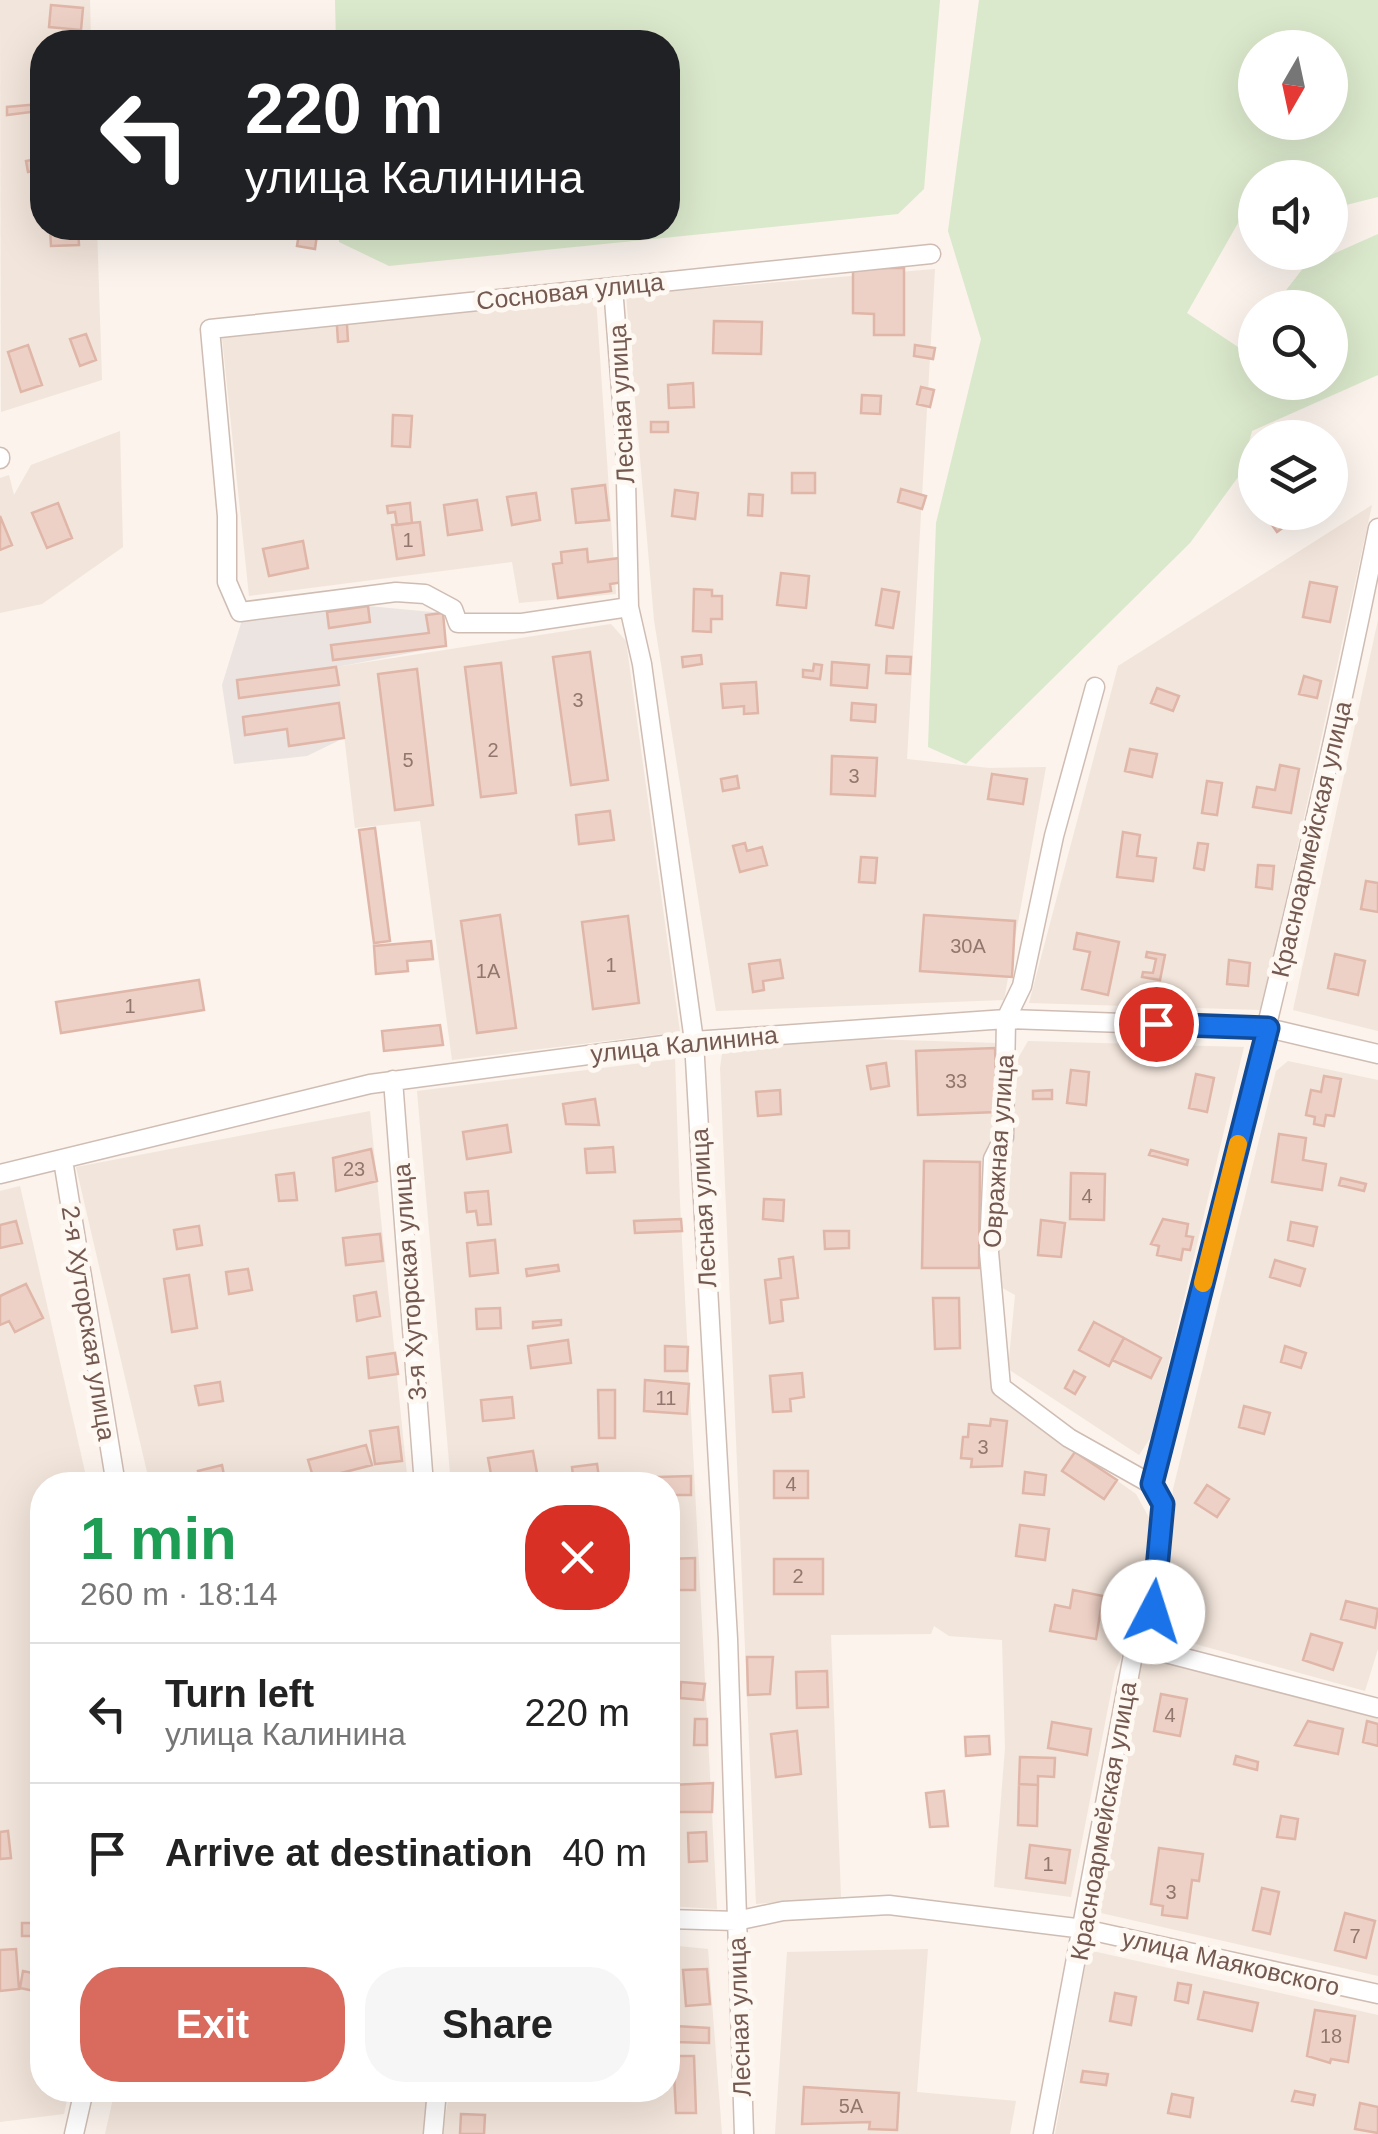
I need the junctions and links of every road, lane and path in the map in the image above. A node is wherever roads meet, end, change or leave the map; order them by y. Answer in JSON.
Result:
{"nodes":[{"id":1,"x":931,"y":254,"type":"dead end"},
{"id":2,"x":613,"y":287,"type":"junction"},
{"id":3,"x":1378,"y":528,"type":"edge"},
{"id":4,"x":630,"y":608,"type":"junction"},
{"id":5,"x":1095,"y":687,"type":"dead end"},
{"id":6,"x":1006,"y":1019,"type":"junction"},
{"id":7,"x":1268,"y":1028,"type":"junction"},
{"id":8,"x":694,"y":1041,"type":"junction"},
{"id":9,"x":1378,"y":1054,"type":"edge"},
{"id":10,"x":393,"y":1080,"type":"junction"},
{"id":11,"x":63,"y":1160,"type":"junction"},
{"id":12,"x":0,"y":1174,"type":"edge"},
{"id":13,"x":114,"y":1472,"type":"edge"},
{"id":14,"x":423,"y":1472,"type":"edge"},
{"id":15,"x":1152,"y":1484,"type":"junction"},
{"id":16,"x":1150,"y":1649,"type":"junction"},
{"id":17,"x":1376,"y":1703,"type":"edge"},
{"id":18,"x":680,"y":1919,"type":"edge"},
{"id":19,"x":736,"y":1921,"type":"junction"},
{"id":20,"x":1084,"y":1929,"type":"junction"},
{"id":21,"x":1378,"y":1994,"type":"edge"},
{"id":22,"x":81,"y":2102,"type":"edge"},
{"id":23,"x":436,"y":2102,"type":"edge"},
{"id":24,"x":74,"y":2134,"type":"edge"},
{"id":25,"x":433,"y":2134,"type":"edge"},
{"id":26,"x":744,"y":2134,"type":"edge"},
{"id":27,"x":1043,"y":2134,"type":"edge"}],
"edges":[{"from":1,"to":2,"type":"street","name":"Сосновая улица"},
{"from":2,"to":4,"type":"street","name":"Лесная улица"},
{"from":2,"to":4,"type":"street","name":"Сосновая улица"},
{"from":3,"to":7,"type":"street","name":"Красноармейская улица"},
{"from":4,"to":8,"type":"street","name":"Лесная улица"},
{"from":5,"to":6,"type":"street","name":"Овражная улица"},
{"from":6,"to":7,"type":"street","name":"улица Калинина"},
{"from":6,"to":8,"type":"street","name":"улица Калинина"},
{"from":6,"to":15,"type":"street","name":"Овражная улица"},
{"from":7,"to":9,"type":"street","name":"улица Калинина"},
{"from":7,"to":15,"type":"street","name":"Красноармейская улица"},
{"from":8,"to":10,"type":"street","name":"улица Калинина"},
{"from":8,"to":19,"type":"street","name":"Лесная улица"},
{"from":10,"to":11,"type":"street","name":"улица Калинина"},
{"from":10,"to":14,"type":"street","name":"3-я Хуторская улица"},
{"from":11,"to":12,"type":"street","name":"улица Калинина"},
{"from":11,"to":13,"type":"street","name":"2-я Хуторская улица"},
{"from":15,"to":16,"type":"street","name":"Красноармейская улица"},
{"from":16,"to":17,"type":"street"},
{"from":16,"to":20,"type":"street","name":"Красноармейская улица"},
{"from":18,"to":19,"type":"street","name":"улица Маяковского"},
{"from":19,"to":20,"type":"street","name":"улица Маяковского"},
{"from":19,"to":26,"type":"street","name":"Лесная улица"},
{"from":20,"to":21,"type":"street","name":"улица Маяковского"},
{"from":20,"to":27,"type":"street","name":"Красноармейская улица"},
{"from":22,"to":24,"type":"street"},
{"from":23,"to":25,"type":"street"}]}
